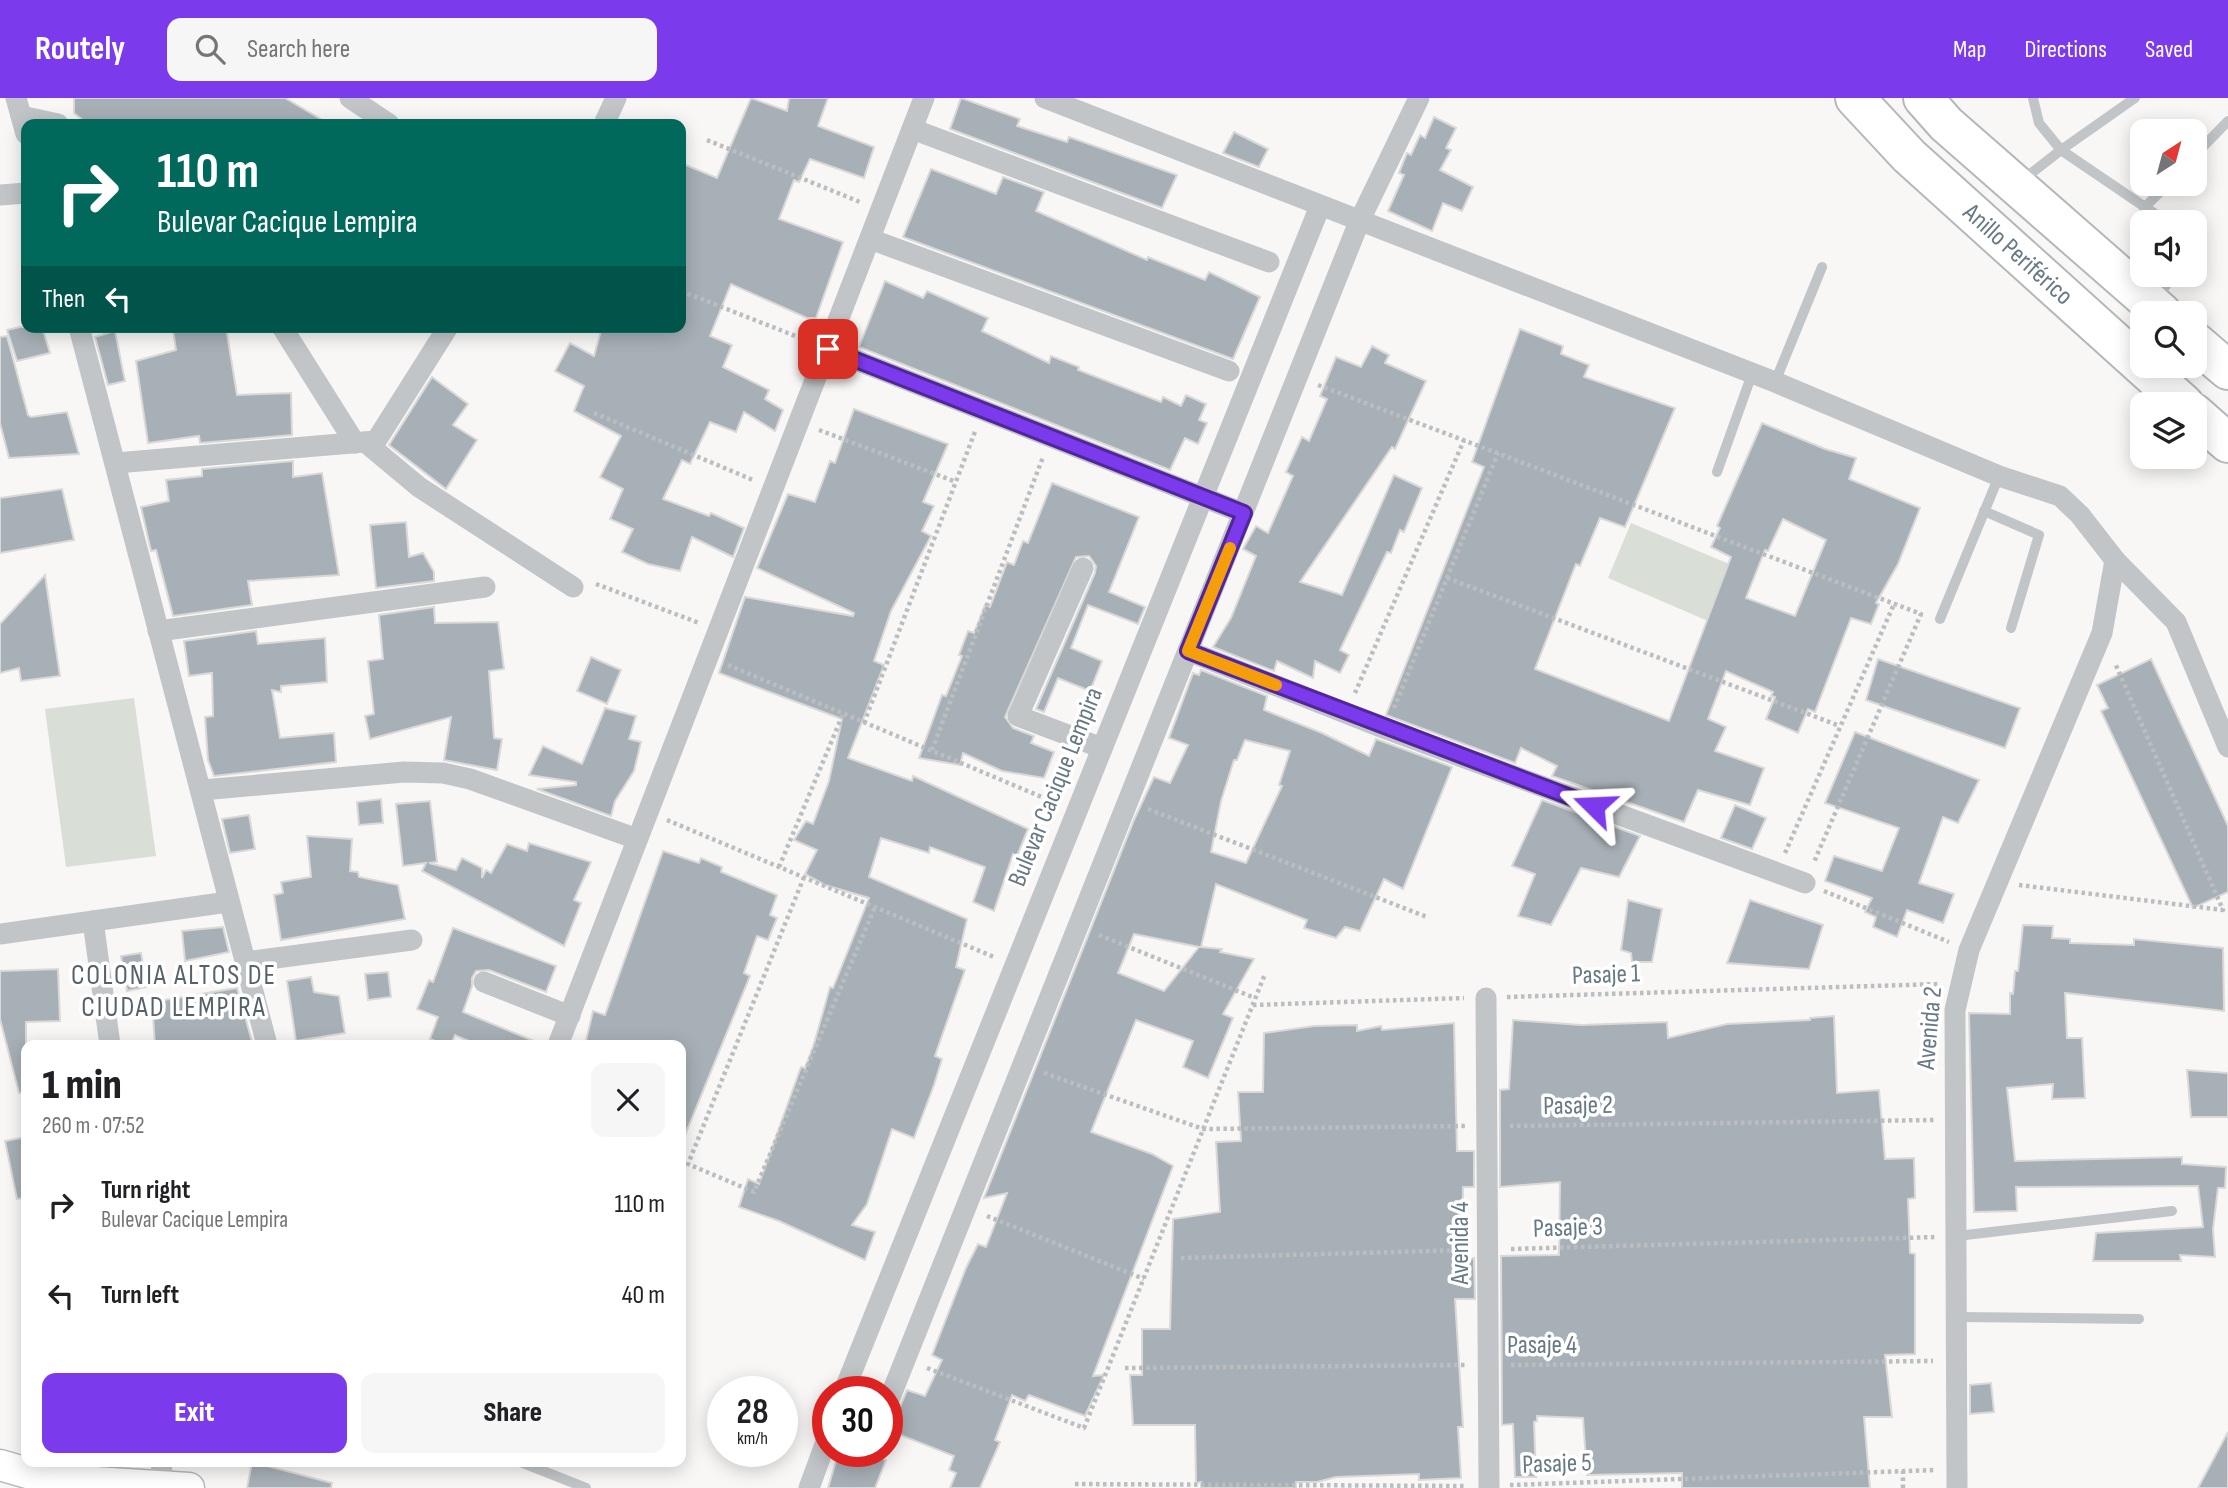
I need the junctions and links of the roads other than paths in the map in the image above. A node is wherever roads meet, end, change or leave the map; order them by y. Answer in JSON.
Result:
{"nodes":[{"id":1,"x":350,"y":98,"type":"edge"},
{"id":2,"x":616,"y":98,"type":"edge"},
{"id":3,"x":924,"y":98,"type":"edge"},
{"id":4,"x":1045,"y":98,"type":"edge"},
{"id":5,"x":1419,"y":98,"type":"edge"},
{"id":6,"x":1855,"y":98,"type":"edge"},
{"id":7,"x":1923,"y":98,"type":"edge"},
{"id":8,"x":2033,"y":98,"type":"edge"},
{"id":9,"x":2135,"y":98,"type":"edge"},
{"id":10,"x":382,"y":119,"type":"edge"},
{"id":11,"x":606,"y":119,"type":"edge"},
{"id":12,"x":2228,"y":121,"type":"edge"},
{"id":13,"x":912,"y":129,"type":"junction"},
{"id":14,"x":2207,"y":143,"type":"edge"},
{"id":15,"x":2061,"y":150,"type":"junction"},
{"id":16,"x":2016,"y":185,"type":"junction"},
{"id":17,"x":21,"y":193,"type":"edge"},
{"id":18,"x":0,"y":195,"type":"edge"},
{"id":19,"x":2156,"y":196,"type":"edge"},
{"id":20,"x":1320,"y":206,"type":"junction"},
{"id":21,"x":2144,"y":208,"type":"junction"},
{"id":22,"x":2147,"y":210,"type":"edge"},
{"id":23,"x":1359,"y":222,"type":"junction"},
{"id":24,"x":870,"y":239,"type":"junction"},
{"id":25,"x":1269,"y":262,"type":"dead end"},
{"id":26,"x":1822,"y":267,"type":"dead end"},
{"id":27,"x":2163,"y":298,"type":"edge"},
{"id":28,"x":81,"y":333,"type":"edge"},
{"id":29,"x":286,"y":333,"type":"edge"},
{"id":30,"x":444,"y":333,"type":"edge"},
{"id":31,"x":828,"y":349,"type":"junction"},
{"id":32,"x":2207,"y":352,"type":"edge"},
{"id":33,"x":2228,"y":370,"type":"edge"},
{"id":34,"x":1229,"y":372,"type":"dead end"},
{"id":35,"x":1752,"y":374,"type":"junction"},
{"id":36,"x":1775,"y":383,"type":"junction"},
{"id":37,"x":2171,"y":392,"type":"edge"},
{"id":38,"x":2207,"y":424,"type":"edge"},
{"id":39,"x":360,"y":443,"type":"junction"},
{"id":40,"x":2228,"y":443,"type":"edge"},
{"id":41,"x":116,"y":463,"type":"junction"},
{"id":42,"x":1717,"y":472,"type":"dead end"},
{"id":43,"x":1999,"y":476,"type":"junction"},
{"id":44,"x":1203,"y":497,"type":"junction"},
{"id":45,"x":1984,"y":511,"type":"junction"},
{"id":46,"x":1244,"y":513,"type":"junction"},
{"id":47,"x":2115,"y":560,"type":"junction"},
{"id":48,"x":1083,"y":568,"type":"dead end"},
{"id":49,"x":485,"y":587,"type":"dead end"},
{"id":50,"x":573,"y":587,"type":"dead end"},
{"id":51,"x":1940,"y":619,"type":"dead end"},
{"id":52,"x":2011,"y":628,"type":"dead end"},
{"id":53,"x":158,"y":631,"type":"junction"},
{"id":54,"x":1188,"y":651,"type":"junction"},
{"id":55,"x":2228,"y":747,"type":"edge"},
{"id":56,"x":1102,"y":748,"type":"junction"},
{"id":57,"x":202,"y":790,"type":"junction"},
{"id":58,"x":637,"y":839,"type":"junction"},
{"id":59,"x":1805,"y":883,"type":"road end"},
{"id":60,"x":228,"y":902,"type":"junction"},
{"id":61,"x":93,"y":921,"type":"junction"},
{"id":62,"x":0,"y":934,"type":"edge"},
{"id":63,"x":412,"y":940,"type":"dead end"},
{"id":64,"x":245,"y":962,"type":"junction"},
{"id":65,"x":484,"y":982,"type":"dead end"},
{"id":66,"x":1486,"y":998,"type":"road end"},
{"id":67,"x":570,"y":1016,"type":"junction"},
{"id":68,"x":109,"y":1040,"type":"edge"},
{"id":69,"x":266,"y":1040,"type":"edge"},
{"id":70,"x":560,"y":1040,"type":"edge"},
{"id":71,"x":2172,"y":1211,"type":"dead end"},
{"id":72,"x":1957,"y":1236,"type":"junction"},
{"id":73,"x":1958,"y":1317,"type":"junction"},
{"id":74,"x":2139,"y":1319,"type":"dead end"},
{"id":75,"x":852,"y":1376,"type":"edge"},
{"id":76,"x":899,"y":1376,"type":"edge"},
{"id":77,"x":0,"y":1465,"type":"edge"},
{"id":78,"x":533,"y":1467,"type":"edge"},
{"id":79,"x":817,"y":1467,"type":"edge"},
{"id":80,"x":171,"y":1478,"type":"edge"},
{"id":81,"x":1957,"y":1479,"type":"edge"},
{"id":82,"x":1489,"y":1487,"type":"edge"},
{"id":83,"x":586,"y":1488,"type":"edge"},
{"id":84,"x":809,"y":1488,"type":"edge"}],
"edges":[{"from":1,"to":10,"type":"street"},
{"from":2,"to":11,"type":"street"},
{"from":3,"to":13,"type":"street"},
{"from":4,"to":20,"type":"street"},
{"from":5,"to":23,"type":"street"},
{"from":6,"to":37,"type":"highway","name":"Anillo Periférico"},
{"from":7,"to":16,"type":"highway","name":"Anillo Periférico"},
{"from":8,"to":15,"type":"lane"},
{"from":9,"to":15,"type":"lane"},
{"from":12,"to":14,"type":"lane"},
{"from":13,"to":24,"type":"street"},
{"from":13,"to":25,"type":"street"},
{"from":15,"to":16,"type":"lane"},
{"from":15,"to":21,"type":"lane"},
{"from":16,"to":27,"type":"highway","name":"Anillo Periférico"},
{"from":17,"to":18,"type":"street"},
{"from":19,"to":21,"type":"lane"},
{"from":20,"to":23,"type":"street"},
{"from":20,"to":44,"type":"street","name":"Bulevar Cacique Lempira"},
{"from":21,"to":22,"type":"lane"},
{"from":23,"to":35,"type":"street"},
{"from":23,"to":46,"type":"street"},
{"from":24,"to":31,"type":"street"},
{"from":24,"to":34,"type":"street"},
{"from":26,"to":36,"type":"lane"},
{"from":28,"to":41,"type":"street"},
{"from":29,"to":39,"type":"street"},
{"from":30,"to":39,"type":"street"},
{"from":31,"to":44,"type":"street"},
{"from":31,"to":58,"type":"street"},
{"from":32,"to":33,"type":"highway"},
{"from":35,"to":36,"type":"street"},
{"from":35,"to":42,"type":"lane"},
{"from":36,"to":43,"type":"street"},
{"from":38,"to":40,"type":"highway"},
{"from":39,"to":41,"type":"street"},
{"from":39,"to":50,"type":"street"},
{"from":41,"to":53,"type":"street"},
{"from":43,"to":45,"type":"lane"},
{"from":43,"to":47,"type":"street"},
{"from":44,"to":46,"type":"street"},
{"from":44,"to":56,"type":"street","name":"Bulevar Cacique Lempira"},
{"from":45,"to":51,"type":"lane"},
{"from":45,"to":52,"type":"lane"},
{"from":46,"to":54,"type":"street"},
{"from":47,"to":55,"type":"street"},
{"from":47,"to":72,"type":"street","name":"Avenida 2"},
{"from":48,"to":56,"type":"street"},
{"from":49,"to":53,"type":"street"},
{"from":53,"to":57,"type":"street"},
{"from":54,"to":59,"type":"street"},
{"from":54,"to":76,"type":"street"},
{"from":56,"to":75,"type":"street","name":"Bulevar Cacique Lempira"},
{"from":57,"to":58,"type":"street"},
{"from":57,"to":60,"type":"street"},
{"from":58,"to":67,"type":"street"},
{"from":60,"to":61,"type":"street"},
{"from":60,"to":64,"type":"street"},
{"from":61,"to":62,"type":"street"},
{"from":61,"to":68,"type":"street"},
{"from":63,"to":64,"type":"street"},
{"from":64,"to":69,"type":"street"},
{"from":65,"to":67,"type":"street"},
{"from":66,"to":82,"type":"street","name":"Avenida 4"},
{"from":67,"to":70,"type":"street"},
{"from":71,"to":72,"type":"lane"},
{"from":72,"to":73,"type":"street","name":"Avenida 2"},
{"from":73,"to":74,"type":"lane"},
{"from":73,"to":81,"type":"street","name":"Avenida 2"},
{"from":77,"to":80,"type":"street"},
{"from":78,"to":83,"type":"lane"},
{"from":79,"to":84,"type":"street"}]}
